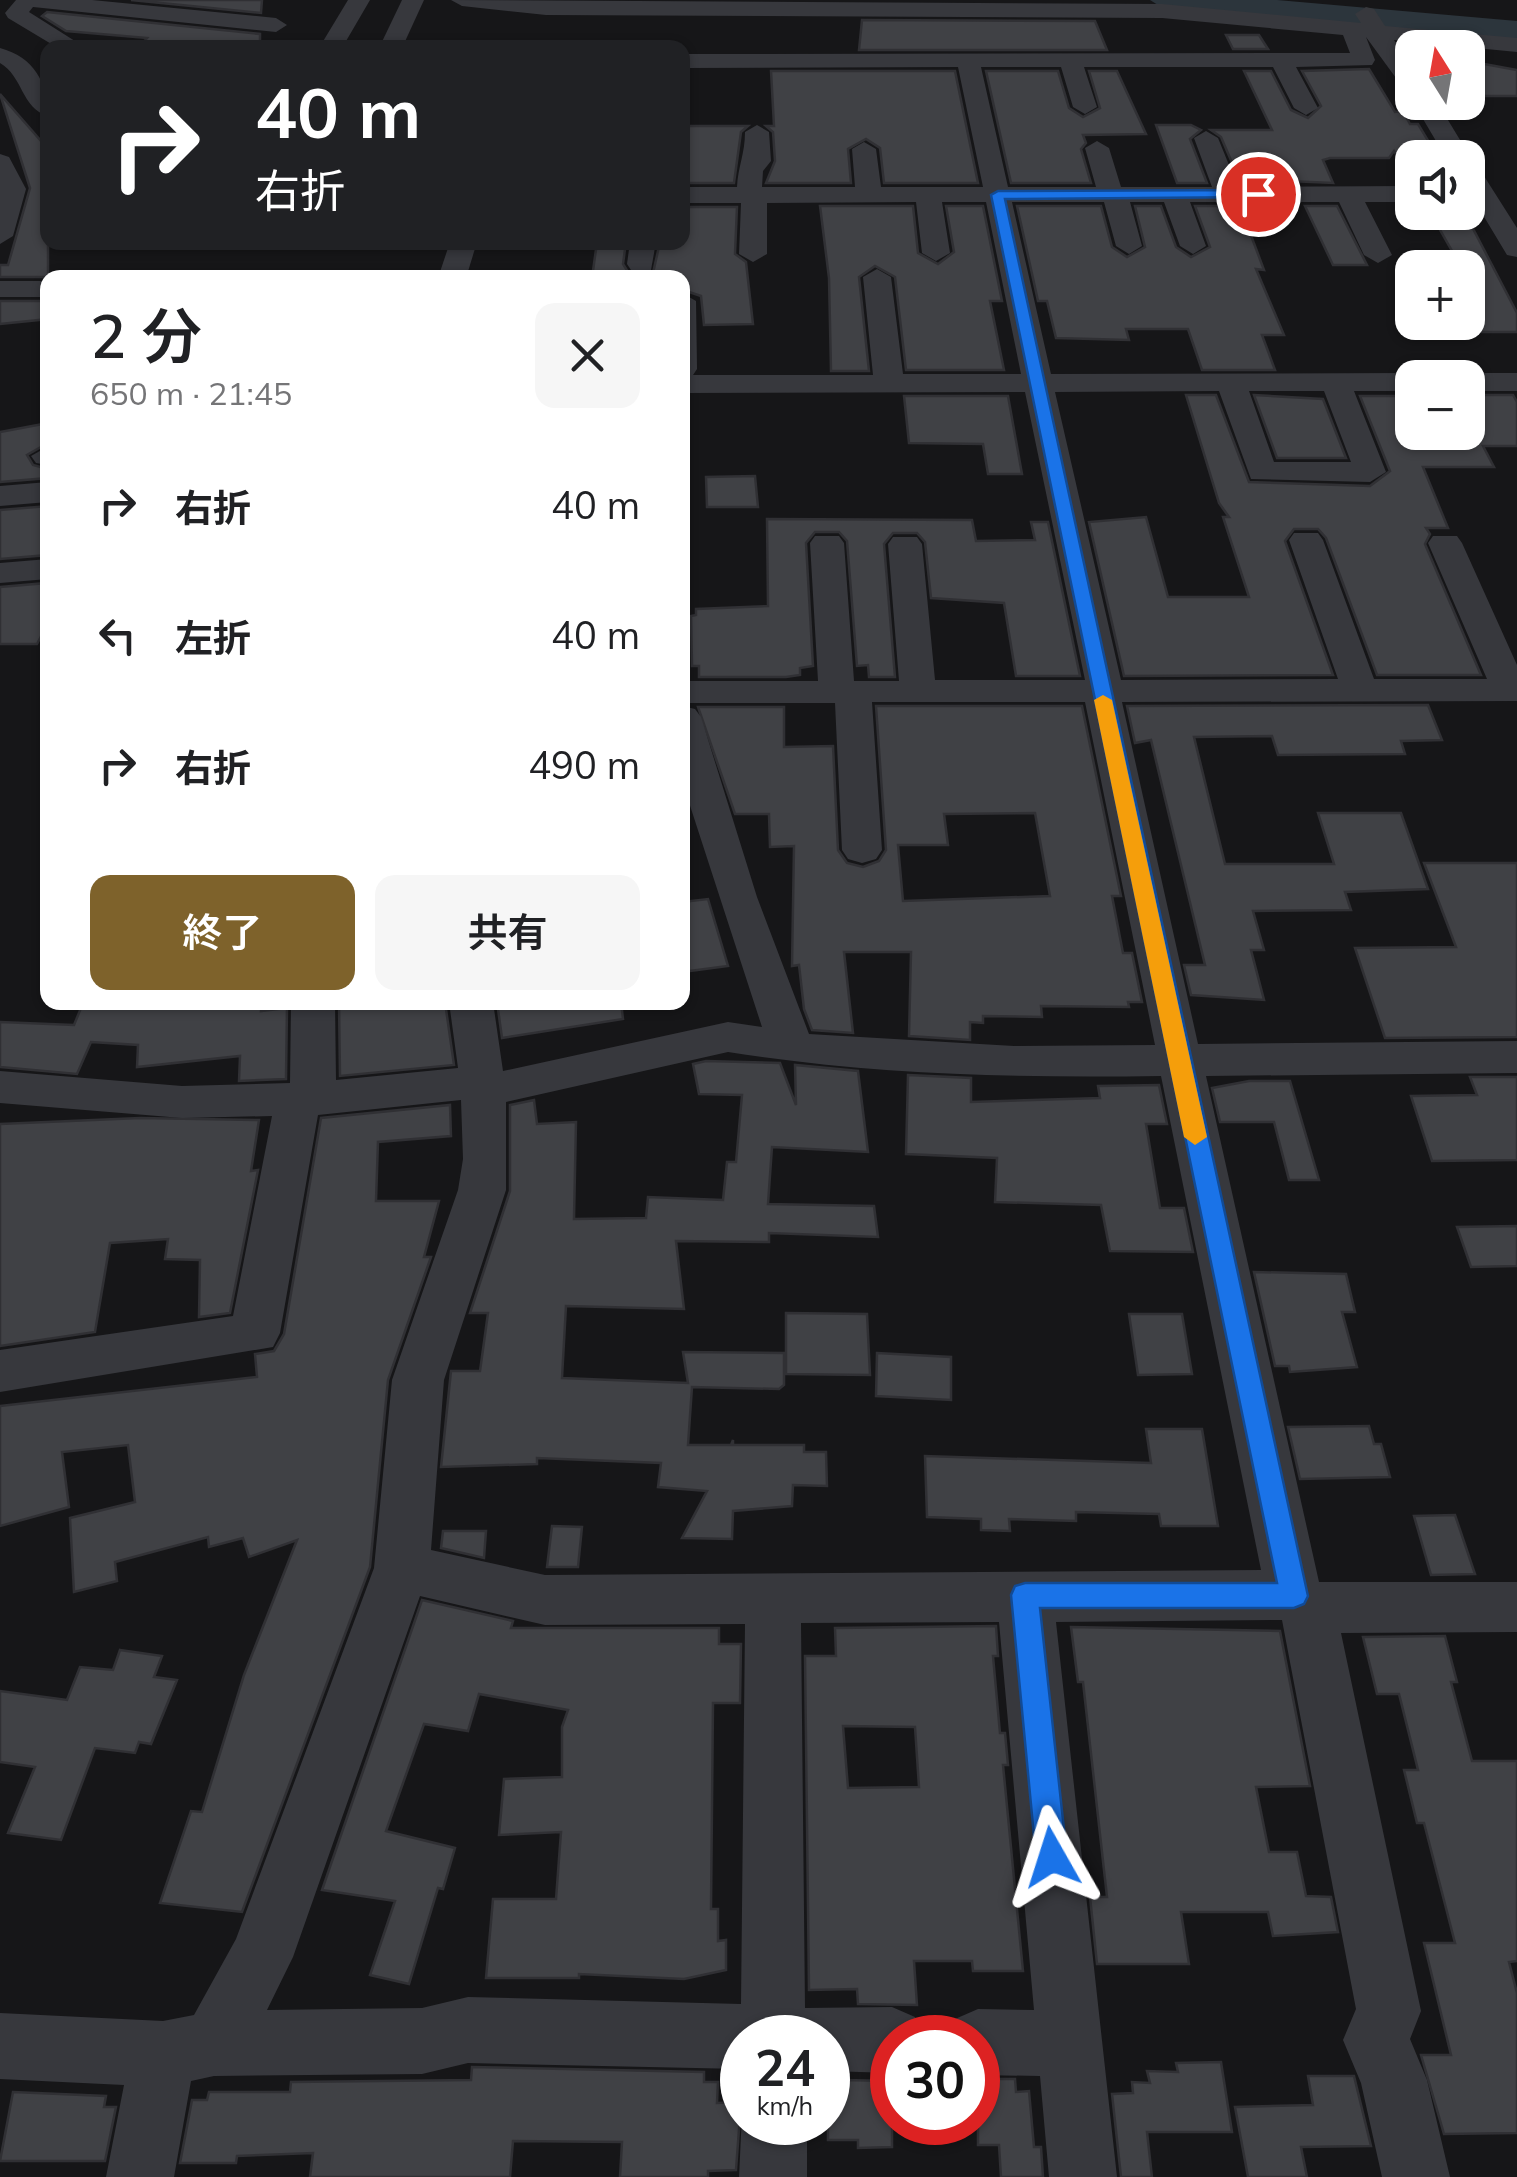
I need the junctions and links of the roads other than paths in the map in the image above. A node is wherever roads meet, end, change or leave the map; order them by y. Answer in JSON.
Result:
{"nodes":[{"id":1,"x":188,"y":0,"type":"edge"},
{"id":2,"x":359,"y":0,"type":"edge"},
{"id":3,"x":413,"y":0,"type":"edge"},
{"id":4,"x":462,"y":0,"type":"edge"},
{"id":5,"x":1357,"y":0,"type":"edge"},
{"id":6,"x":546,"y":4,"type":"edge"},
{"id":7,"x":18,"y":6,"type":"edge"},
{"id":8,"x":151,"y":13,"type":"edge"},
{"id":9,"x":1351,"y":28,"type":"junction"},
{"id":10,"x":1376,"y":30,"type":"junction"},
{"id":11,"x":1112,"y":31,"type":"dead end"},
{"id":12,"x":538,"y":34,"type":"dead end"},
{"id":13,"x":268,"y":37,"type":"edge"},
{"id":14,"x":64,"y":40,"type":"edge"},
{"id":15,"x":335,"y":40,"type":"edge"},
{"id":16,"x":394,"y":40,"type":"edge"},
{"id":17,"x":1517,"y":45,"type":"edge"},
{"id":18,"x":0,"y":54,"type":"edge"},
{"id":19,"x":1395,"y":58,"type":"edge"},
{"id":20,"x":1281,"y":60,"type":"junction"},
{"id":21,"x":968,"y":61,"type":"junction"},
{"id":22,"x":1070,"y":61,"type":"junction"},
{"id":23,"x":690,"y":62,"type":"edge"},
{"id":24,"x":1126,"y":70,"type":"junction"},
{"id":25,"x":40,"y":103,"type":"edge"},
{"id":26,"x":1085,"y":107,"type":"dead end"},
{"id":27,"x":1306,"y":108,"type":"dead end"},
{"id":28,"x":757,"y":132,"type":"dead end"},
{"id":29,"x":1206,"y":138,"type":"dead end"},
{"id":30,"x":1098,"y":148,"type":"dead end"},
{"id":31,"x":864,"y":149,"type":"dead end"},
{"id":32,"x":0,"y":162,"type":"edge"},
{"id":33,"x":6,"y":189,"type":"edge"},
{"id":34,"x":1113,"y":194,"type":"junction"},
{"id":35,"x":1174,"y":194,"type":"junction"},
{"id":36,"x":1228,"y":194,"type":"junction"},
{"id":37,"x":1348,"y":194,"type":"junction"},
{"id":38,"x":1395,"y":194,"type":"edge"},
{"id":39,"x":1485,"y":194,"type":"edge"},
{"id":40,"x":1517,"y":194,"type":"edge"},
{"id":41,"x":690,"y":195,"type":"edge"},
{"id":42,"x":752,"y":195,"type":"junction"},
{"id":43,"x":869,"y":195,"type":"junction"},
{"id":44,"x":928,"y":195,"type":"junction"},
{"id":45,"x":998,"y":195,"type":"junction"},
{"id":46,"x":1485,"y":207,"type":"edge"},
{"id":47,"x":0,"y":236,"type":"edge"},
{"id":48,"x":1129,"y":246,"type":"dead end"},
{"id":49,"x":1192,"y":246,"type":"dead end"},
{"id":50,"x":1517,"y":248,"type":"edge"},
{"id":51,"x":936,"y":253,"type":"dead end"},
{"id":52,"x":753,"y":254,"type":"dead end"},
{"id":53,"x":1378,"y":255,"type":"dead end"},
{"id":54,"x":878,"y":277,"type":"dead end"},
{"id":55,"x":0,"y":289,"type":"edge"},
{"id":56,"x":40,"y":290,"type":"edge"},
{"id":57,"x":1231,"y":382,"type":"junction"},
{"id":58,"x":1336,"y":382,"type":"junction"},
{"id":59,"x":1395,"y":382,"type":"edge"},
{"id":60,"x":1485,"y":382,"type":"edge"},
{"id":61,"x":1517,"y":382,"type":"edge"},
{"id":62,"x":1037,"y":383,"type":"junction"},
{"id":63,"x":690,"y":384,"type":"edge"},
{"id":64,"x":889,"y":384,"type":"junction"},
{"id":65,"x":40,"y":493,"type":"edge"},
{"id":66,"x":0,"y":496,"type":"edge"},
{"id":67,"x":1306,"y":540,"type":"dead end"},
{"id":68,"x":826,"y":543,"type":"dead end"},
{"id":69,"x":1445,"y":543,"type":"dead end"},
{"id":70,"x":905,"y":544,"type":"dead end"},
{"id":71,"x":40,"y":570,"type":"edge"},
{"id":72,"x":0,"y":573,"type":"edge"},
{"id":73,"x":1360,"y":690,"type":"junction"},
{"id":74,"x":1514,"y":690,"type":"edge"},
{"id":75,"x":1103,"y":691,"type":"junction"},
{"id":76,"x":690,"y":692,"type":"edge"},
{"id":77,"x":845,"y":692,"type":"junction"},
{"id":78,"x":918,"y":692,"type":"junction"},
{"id":79,"x":690,"y":742,"type":"edge"},
{"id":80,"x":862,"y":850,"type":"dead end"},
{"id":81,"x":313,"y":1010,"type":"edge"},
{"id":82,"x":472,"y":1010,"type":"edge"},
{"id":83,"x":790,"y":1043,"type":"junction"},
{"id":84,"x":1517,"y":1057,"type":"edge"},
{"id":85,"x":1180,"y":1064,"type":"junction"},
{"id":86,"x":483,"y":1086,"type":"junction"},
{"id":87,"x":0,"y":1087,"type":"edge"},
{"id":88,"x":306,"y":1098,"type":"junction"},
{"id":89,"x":0,"y":1371,"type":"edge"},
{"id":90,"x":402,"y":1568,"type":"junction"},
{"id":91,"x":1025,"y":1595,"type":"junction"},
{"id":92,"x":773,"y":1601,"type":"junction"},
{"id":93,"x":1301,"y":1602,"type":"junction"},
{"id":94,"x":1517,"y":1607,"type":"edge"},
{"id":95,"x":773,"y":2015,"type":"edge"},
{"id":96,"x":720,"y":2036,"type":"edge"},
{"id":97,"x":1000,"y":2042,"type":"edge"},
{"id":98,"x":1070,"y":2044,"type":"junction"},
{"id":99,"x":0,"y":2046,"type":"edge"},
{"id":100,"x":188,"y":2049,"type":"junction"},
{"id":101,"x":773,"y":2145,"type":"edge"},
{"id":102,"x":140,"y":2177,"type":"edge"},
{"id":103,"x":773,"y":2177,"type":"edge"},
{"id":104,"x":1083,"y":2177,"type":"edge"},
{"id":105,"x":1416,"y":2177,"type":"edge"}],
"edges":[{"from":1,"to":13,"type":"street"},
{"from":2,"to":15,"type":"street"},
{"from":3,"to":16,"type":"street"},
{"from":4,"to":6,"type":"street"},
{"from":5,"to":10,"type":"street"},
{"from":6,"to":9,"type":"street"},
{"from":6,"to":12,"type":"street"},
{"from":7,"to":8,"type":"street"},
{"from":7,"to":14,"type":"street"},
{"from":8,"to":13,"type":"street"},
{"from":8,"to":13,"type":"street"},
{"from":9,"to":10,"type":"street"},
{"from":9,"to":20,"type":"street"},
{"from":10,"to":17,"type":"street"},
{"from":10,"to":19,"type":"street"},
{"from":11,"to":24,"type":"street"},
{"from":18,"to":25,"type":"street"},
{"from":20,"to":24,"type":"street"},
{"from":20,"to":27,"type":"street"},
{"from":21,"to":22,"type":"street"},
{"from":21,"to":23,"type":"street"},
{"from":21,"to":45,"type":"street"},
{"from":22,"to":24,"type":"street"},
{"from":22,"to":26,"type":"street"},
{"from":28,"to":42,"type":"street"},
{"from":29,"to":36,"type":"street"},
{"from":30,"to":34,"type":"street"},
{"from":31,"to":43,"type":"street"},
{"from":32,"to":33,"type":"street"},
{"from":33,"to":47,"type":"street"},
{"from":34,"to":35,"type":"street"},
{"from":34,"to":45,"type":"street"},
{"from":34,"to":48,"type":"street"},
{"from":35,"to":36,"type":"street"},
{"from":35,"to":49,"type":"street"},
{"from":36,"to":37,"type":"street"},
{"from":37,"to":38,"type":"street"},
{"from":37,"to":53,"type":"street"},
{"from":39,"to":40,"type":"street"},
{"from":41,"to":42,"type":"street"},
{"from":42,"to":43,"type":"street"},
{"from":42,"to":52,"type":"street"},
{"from":43,"to":44,"type":"street"},
{"from":44,"to":45,"type":"street"},
{"from":44,"to":51,"type":"street"},
{"from":45,"to":62,"type":"street"},
{"from":46,"to":50,"type":"street"},
{"from":54,"to":64,"type":"street"},
{"from":55,"to":56,"type":"street"},
{"from":57,"to":58,"type":"street"},
{"from":57,"to":58,"type":"street"},
{"from":57,"to":62,"type":"street"},
{"from":58,"to":59,"type":"street"},
{"from":60,"to":61,"type":"street"},
{"from":62,"to":64,"type":"street"},
{"from":62,"to":75,"type":"street"},
{"from":63,"to":64,"type":"street"},
{"from":65,"to":66,"type":"street"},
{"from":67,"to":73,"type":"street"},
{"from":68,"to":77,"type":"street"},
{"from":69,"to":74,"type":"street"},
{"from":70,"to":78,"type":"street"},
{"from":71,"to":72,"type":"street"},
{"from":73,"to":74,"type":"street"},
{"from":73,"to":75,"type":"street"},
{"from":75,"to":78,"type":"street"},
{"from":75,"to":85,"type":"street"},
{"from":76,"to":77,"type":"street"},
{"from":77,"to":78,"type":"street"},
{"from":77,"to":80,"type":"street"},
{"from":79,"to":83,"type":"street"},
{"from":81,"to":88,"type":"street"},
{"from":82,"to":86,"type":"street"},
{"from":83,"to":85,"type":"street"},
{"from":83,"to":86,"type":"street"},
{"from":84,"to":85,"type":"street"},
{"from":85,"to":93,"type":"street"},
{"from":86,"to":88,"type":"street"},
{"from":86,"to":90,"type":"street"},
{"from":87,"to":88,"type":"street"},
{"from":88,"to":89,"type":"street"},
{"from":90,"to":92,"type":"street"},
{"from":90,"to":100,"type":"street"},
{"from":91,"to":92,"type":"street"},
{"from":91,"to":93,"type":"street"},
{"from":91,"to":98,"type":"street"},
{"from":92,"to":95,"type":"street"},
{"from":93,"to":94,"type":"street"},
{"from":93,"to":105,"type":"street"},
{"from":96,"to":100,"type":"street"},
{"from":97,"to":98,"type":"street"},
{"from":98,"to":104,"type":"street"},
{"from":99,"to":100,"type":"street"},
{"from":100,"to":102,"type":"street"},
{"from":101,"to":103,"type":"street"}]}
